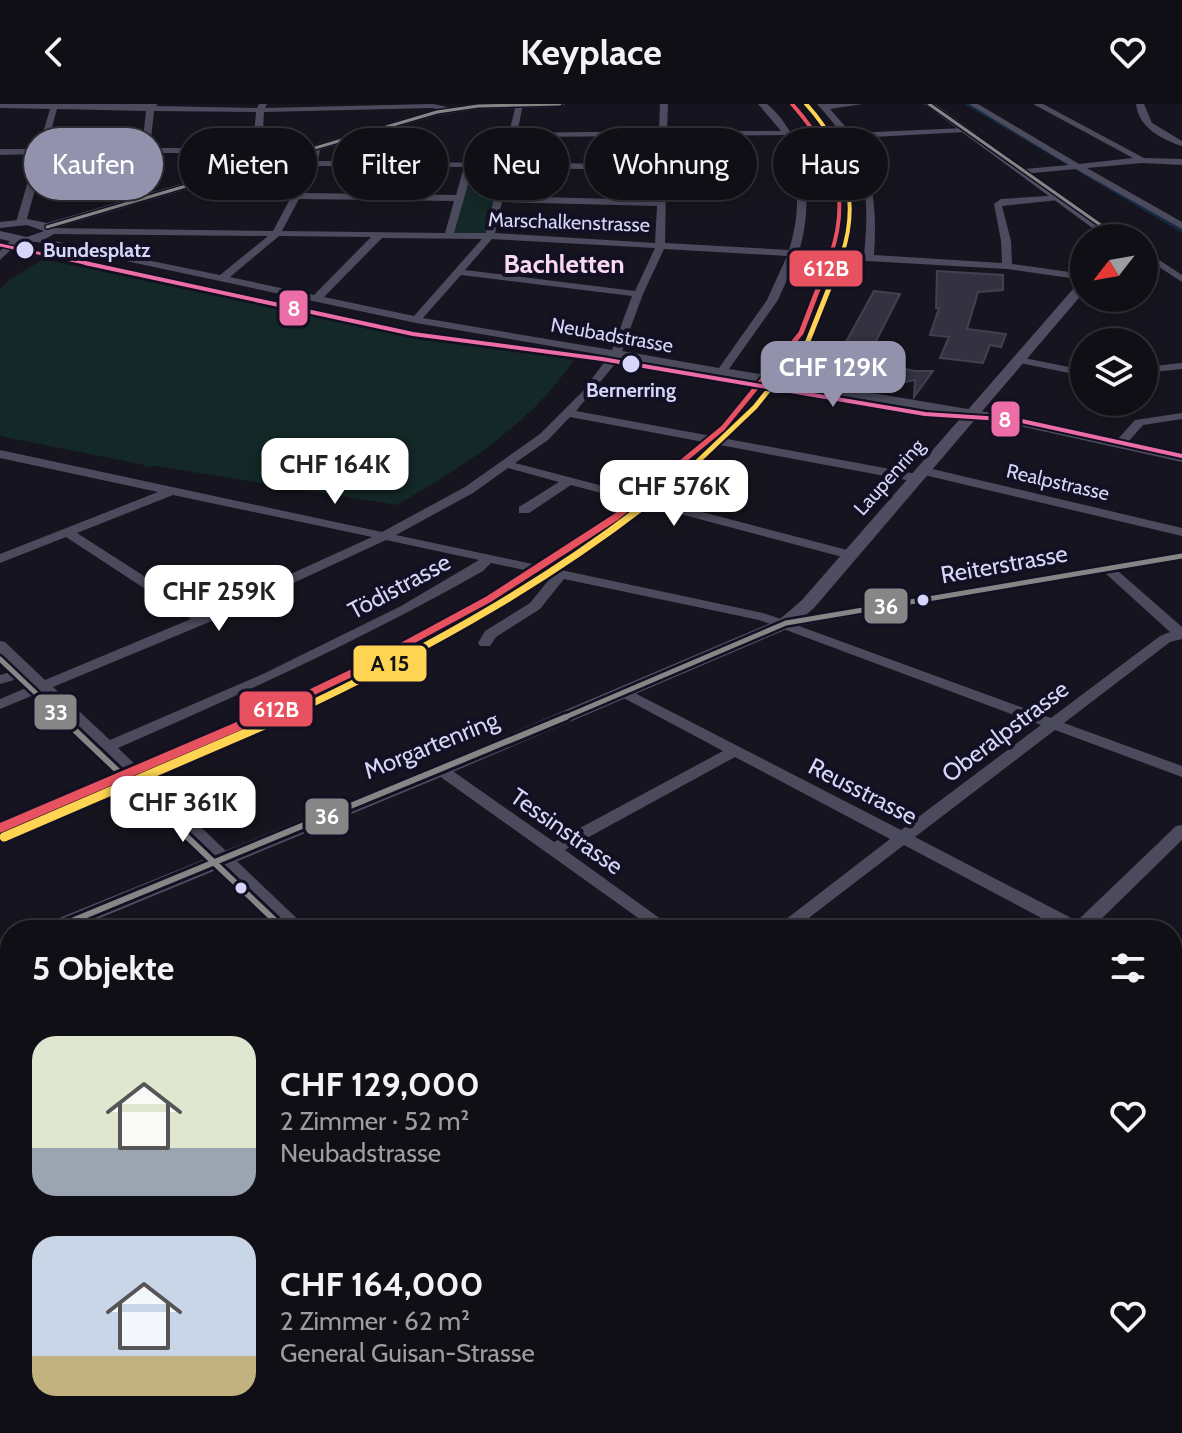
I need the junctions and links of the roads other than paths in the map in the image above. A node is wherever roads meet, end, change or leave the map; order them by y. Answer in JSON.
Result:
{"nodes":[{"id":1,"x":560,"y":104,"type":"edge"},
{"id":2,"x":762,"y":104,"type":"edge"},
{"id":3,"x":859,"y":104,"type":"edge"},
{"id":4,"x":929,"y":104,"type":"edge"},
{"id":5,"x":973,"y":104,"type":"edge"},
{"id":6,"x":1037,"y":104,"type":"edge"},
{"id":7,"x":1140,"y":104,"type":"edge"},
{"id":8,"x":54,"y":105,"type":"edge"},
{"id":9,"x":519,"y":105,"type":"edge"},
{"id":10,"x":660,"y":105,"type":"edge"},
{"id":11,"x":0,"y":106,"type":"edge"},
{"id":12,"x":152,"y":106,"type":"edge"},
{"id":13,"x":446,"y":106,"type":"edge"},
{"id":14,"x":823,"y":106,"type":"edge"},
{"id":15,"x":261,"y":107,"type":"edge"},
{"id":16,"x":48,"y":128,"type":"edge"},
{"id":17,"x":150,"y":128,"type":"edge"},
{"id":18,"x":260,"y":128,"type":"edge"},
{"id":19,"x":514,"y":128,"type":"edge"},
{"id":20,"x":662,"y":128,"type":"edge"},
{"id":21,"x":785,"y":128,"type":"edge"},
{"id":22,"x":843,"y":128,"type":"edge"},
{"id":23,"x":965,"y":130,"type":"junction"},
{"id":24,"x":888,"y":134,"type":"edge"},
{"id":25,"x":1182,"y":144,"type":"edge"},
{"id":26,"x":317,"y":147,"type":"edge"},
{"id":27,"x":24,"y":151,"type":"edge"},
{"id":28,"x":0,"y":152,"type":"edge"},
{"id":29,"x":1142,"y":160,"type":"junction"},
{"id":30,"x":1182,"y":162,"type":"edge"},
{"id":31,"x":317,"y":163,"type":"edge"},
{"id":32,"x":464,"y":165,"type":"edge"},
{"id":33,"x":1073,"y":168,"type":"junction"},
{"id":34,"x":1025,"y":172,"type":"junction"},
{"id":35,"x":464,"y":182,"type":"edge"},
{"id":36,"x":317,"y":196,"type":"edge"},
{"id":37,"x":1059,"y":197,"type":"junction"},
{"id":38,"x":459,"y":198,"type":"junction"},
{"id":39,"x":28,"y":200,"type":"edge"},
{"id":40,"x":140,"y":200,"type":"edge"},
{"id":41,"x":293,"y":200,"type":"edge"},
{"id":42,"x":499,"y":200,"type":"edge"},
{"id":43,"x":540,"y":200,"type":"edge"},
{"id":44,"x":661,"y":200,"type":"edge"},
{"id":45,"x":802,"y":200,"type":"edge"},
{"id":46,"x":872,"y":200,"type":"edge"},
{"id":47,"x":661,"y":203,"type":"junction"},
{"id":48,"x":21,"y":222,"type":"junction"},
{"id":49,"x":1097,"y":224,"type":"edge"},
{"id":50,"x":1182,"y":226,"type":"edge"},
{"id":51,"x":0,"y":227,"type":"edge"},
{"id":52,"x":49,"y":229,"type":"junction"},
{"id":53,"x":276,"y":234,"type":"junction"},
{"id":54,"x":380,"y":234,"type":"junction"},
{"id":55,"x":449,"y":235,"type":"junction"},
{"id":56,"x":490,"y":236,"type":"junction"},
{"id":57,"x":37,"y":239,"type":"junction"},
{"id":58,"x":16,"y":240,"type":"junction"},
{"id":59,"x":661,"y":243,"type":"junction"},
{"id":60,"x":800,"y":253,"type":"junction"},
{"id":61,"x":0,"y":257,"type":"edge"},
{"id":62,"x":863,"y":257,"type":"junction"},
{"id":63,"x":1158,"y":263,"type":"edge"},
{"id":64,"x":1007,"y":266,"type":"junction"},
{"id":65,"x":457,"y":272,"type":"junction"},
{"id":66,"x":1070,"y":275,"type":"edge"},
{"id":67,"x":222,"y":279,"type":"junction"},
{"id":68,"x":1182,"y":279,"type":"edge"},
{"id":69,"x":638,"y":294,"type":"junction"},
{"id":70,"x":316,"y":299,"type":"junction"},
{"id":71,"x":1070,"y":300,"type":"edge"},
{"id":72,"x":416,"y":320,"type":"junction"},
{"id":73,"x":616,"y":354,"type":"junction"},
{"id":74,"x":1019,"y":360,"type":"junction"},
{"id":75,"x":1182,"y":366,"type":"edge"},
{"id":76,"x":1158,"y":369,"type":"edge"},
{"id":77,"x":1070,"y":370,"type":"edge"},
{"id":78,"x":721,"y":372,"type":"junction"},
{"id":79,"x":568,"y":413,"type":"junction"},
{"id":80,"x":973,"y":414,"type":"junction"},
{"id":81,"x":1182,"y":416,"type":"edge"},
{"id":82,"x":1121,"y":443,"type":"junction"},
{"id":83,"x":0,"y":454,"type":"edge"},
{"id":84,"x":1182,"y":458,"type":"edge"},
{"id":85,"x":506,"y":464,"type":"junction"},
{"id":86,"x":921,"y":474,"type":"junction"},
{"id":87,"x":569,"y":481,"type":"junction"},
{"id":88,"x":174,"y":489,"type":"junction"},
{"id":89,"x":524,"y":510,"type":"dead end"},
{"id":90,"x":67,"y":532,"type":"junction"},
{"id":91,"x":1182,"y":532,"type":"edge"},
{"id":92,"x":384,"y":536,"type":"junction"},
{"id":93,"x":850,"y":555,"type":"junction"},
{"id":94,"x":1182,"y":556,"type":"edge"},
{"id":95,"x":0,"y":559,"type":"edge"},
{"id":96,"x":488,"y":559,"type":"junction"},
{"id":97,"x":1107,"y":568,"type":"junction"},
{"id":98,"x":561,"y":573,"type":"junction"},
{"id":99,"x":202,"y":620,"type":"junction"},
{"id":100,"x":786,"y":623,"type":"junction"},
{"id":101,"x":1180,"y":633,"type":"edge"},
{"id":102,"x":485,"y":643,"type":"dead end"},
{"id":103,"x":0,"y":645,"type":"edge"},
{"id":104,"x":28,"y":671,"type":"junction"},
{"id":105,"x":0,"y":680,"type":"edge"},
{"id":106,"x":45,"y":686,"type":"junction"},
{"id":107,"x":625,"y":693,"type":"junction"},
{"id":108,"x":0,"y":704,"type":"edge"},
{"id":109,"x":1055,"y":723,"type":"junction"},
{"id":110,"x":110,"y":746,"type":"junction"},
{"id":111,"x":734,"y":751,"type":"junction"},
{"id":112,"x":441,"y":770,"type":"junction"},
{"id":113,"x":1182,"y":772,"type":"edge"},
{"id":114,"x":1182,"y":830,"type":"edge"},
{"id":115,"x":903,"y":839,"type":"junction"},
{"id":116,"x":552,"y":850,"type":"junction"},
{"id":117,"x":226,"y":857,"type":"junction"},
{"id":118,"x":74,"y":920,"type":"edge"},
{"id":119,"x":290,"y":920,"type":"edge"},
{"id":120,"x":653,"y":920,"type":"edge"},
{"id":121,"x":794,"y":920,"type":"edge"},
{"id":122,"x":1044,"y":920,"type":"edge"},
{"id":123,"x":1089,"y":920,"type":"edge"}],
"edges":[{"from":1,"to":9,"type":"main road"},
{"from":2,"to":21,"type":"street"},
{"from":3,"to":14,"type":"street"},
{"from":4,"to":23,"type":"main road"},
{"from":5,"to":33,"type":"street"},
{"from":6,"to":29,"type":"street"},
{"from":7,"to":25,"type":"street"},
{"from":8,"to":11,"type":"street"},
{"from":8,"to":12,"type":"street"},
{"from":8,"to":16,"type":"street"},
{"from":9,"to":13,"type":"main road"},
{"from":9,"to":19,"type":"street"},
{"from":10,"to":20,"type":"street"},
{"from":12,"to":15,"type":"street"},
{"from":12,"to":17,"type":"street"},
{"from":13,"to":15,"type":"street"},
{"from":13,"to":26,"type":"main road"},
{"from":14,"to":22,"type":"street"},
{"from":15,"to":18,"type":"street"},
{"from":23,"to":24,"type":"street"},
{"from":23,"to":34,"type":"main road"},
{"from":27,"to":28,"type":"street"},
{"from":29,"to":30,"type":"street"},
{"from":29,"to":33,"type":"street"},
{"from":31,"to":32,"type":"street"},
{"from":33,"to":34,"type":"street"},
{"from":33,"to":50,"type":"street"},
{"from":34,"to":37,"type":"main road"},
{"from":35,"to":38,"type":"street"},
{"from":36,"to":38,"type":"street"},
{"from":37,"to":49,"type":"main road"},
{"from":37,"to":64,"type":"street"},
{"from":38,"to":55,"type":"street"},
{"from":39,"to":48,"type":"street"},
{"from":40,"to":52,"type":"main road"},
{"from":41,"to":53,"type":"street"},
{"from":42,"to":56,"type":"street"},
{"from":43,"to":47,"type":"street"},
{"from":44,"to":47,"type":"street"},
{"from":45,"to":60,"type":"street"},
{"from":46,"to":62,"type":"street"},
{"from":47,"to":59,"type":"street"},
{"from":48,"to":51,"type":"main road"},
{"from":48,"to":52,"type":"main road"},
{"from":51,"to":58,"type":"main road"},
{"from":52,"to":53,"type":"street","name":"Marschalkenstrasse"},
{"from":52,"to":57,"type":"main road"},
{"from":53,"to":54,"type":"street","name":"Marschalkenstrasse"},
{"from":53,"to":67,"type":"street"},
{"from":54,"to":55,"type":"street","name":"Marschalkenstrasse"},
{"from":54,"to":70,"type":"street"},
{"from":55,"to":56,"type":"street","name":"Marschalkenstrasse"},
{"from":56,"to":59,"type":"street","name":"Marschalkenstrasse"},
{"from":56,"to":65,"type":"street"},
{"from":57,"to":58,"type":"main road"},
{"from":57,"to":67,"type":"street","name":"Neubadstrasse"},
{"from":58,"to":61,"type":"street"},
{"from":59,"to":60,"type":"street","name":"Marschalkenstrasse"},
{"from":59,"to":69,"type":"street"},
{"from":60,"to":62,"type":"street","name":"Marschalkenstrasse"},
{"from":60,"to":78,"type":"street"},
{"from":62,"to":64,"type":"street","name":"Marschalkenstrasse"},
{"from":63,"to":68,"type":"street"},
{"from":64,"to":66,"type":"street","name":"Marschalkenstrasse"},
{"from":65,"to":69,"type":"street"},
{"from":65,"to":72,"type":"street"},
{"from":67,"to":70,"type":"street","name":"Neubadstrasse"},
{"from":69,"to":73,"type":"street"},
{"from":70,"to":72,"type":"street","name":"Neubadstrasse"},
{"from":71,"to":74,"type":"main road","name":"Laupenring"},
{"from":72,"to":73,"type":"street","name":"Neubadstrasse"},
{"from":73,"to":78,"type":"street","name":"Neubadstrasse"},
{"from":73,"to":79,"type":"street"},
{"from":74,"to":77,"type":"street"},
{"from":74,"to":80,"type":"main road","name":"Laupenring"},
{"from":75,"to":76,"type":"street"},
{"from":78,"to":80,"type":"street","name":"Neubadstrasse"},
{"from":79,"to":85,"type":"street"},
{"from":79,"to":86,"type":"street","name":"Realpstrasse"},
{"from":80,"to":82,"type":"street","name":"Neubadstrasse"},
{"from":80,"to":86,"type":"main road","name":"Laupenring"},
{"from":81,"to":82,"type":"street"},
{"from":82,"to":84,"type":"street","name":"Neubadstrasse"},
{"from":83,"to":88,"type":"street"},
{"from":85,"to":87,"type":"street"},
{"from":85,"to":92,"type":"street"},
{"from":86,"to":91,"type":"street","name":"Realpstrasse"},
{"from":86,"to":93,"type":"main road","name":"Laupenring"},
{"from":87,"to":89,"type":"street"},
{"from":87,"to":93,"type":"street"},
{"from":88,"to":90,"type":"street"},
{"from":88,"to":92,"type":"street"},
{"from":90,"to":95,"type":"street"},
{"from":90,"to":99,"type":"street"},
{"from":92,"to":96,"type":"street"},
{"from":92,"to":99,"type":"street"},
{"from":93,"to":100,"type":"main road","name":"Laupenring"},
{"from":94,"to":97,"type":"street","name":"Reiterstrasse"},
{"from":96,"to":98,"type":"street"},
{"from":96,"to":110,"type":"street","name":"Tödistrasse"},
{"from":97,"to":100,"type":"street","name":"Reiterstrasse"},
{"from":97,"to":101,"type":"street"},
{"from":98,"to":100,"type":"street"},
{"from":98,"to":102,"type":"street"},
{"from":99,"to":106,"type":"street"},
{"from":100,"to":107,"type":"main road","name":"Morgartenring"},
{"from":100,"to":109,"type":"street"},
{"from":101,"to":109,"type":"street","name":"Oberalpstrasse"},
{"from":103,"to":104,"type":"street"},
{"from":104,"to":105,"type":"street"},
{"from":104,"to":106,"type":"street"},
{"from":106,"to":108,"type":"street"},
{"from":106,"to":110,"type":"street"},
{"from":107,"to":111,"type":"street","name":"Reusstrasse"},
{"from":107,"to":112,"type":"main road","name":"Morgartenring"},
{"from":109,"to":113,"type":"street"},
{"from":109,"to":115,"type":"street","name":"Oberalpstrasse"},
{"from":110,"to":117,"type":"street"},
{"from":111,"to":115,"type":"street","name":"Reusstrasse"},
{"from":111,"to":116,"type":"street"},
{"from":112,"to":116,"type":"street","name":"Tessinstrasse"},
{"from":112,"to":117,"type":"main road","name":"Morgartenring"},
{"from":114,"to":123,"type":"street"},
{"from":115,"to":121,"type":"street","name":"Oberalpstrasse"},
{"from":115,"to":122,"type":"street","name":"Reusstrasse"},
{"from":116,"to":120,"type":"street","name":"Tessinstrasse"},
{"from":117,"to":118,"type":"main road","name":"Morgartenring"},
{"from":117,"to":119,"type":"street"}]}
